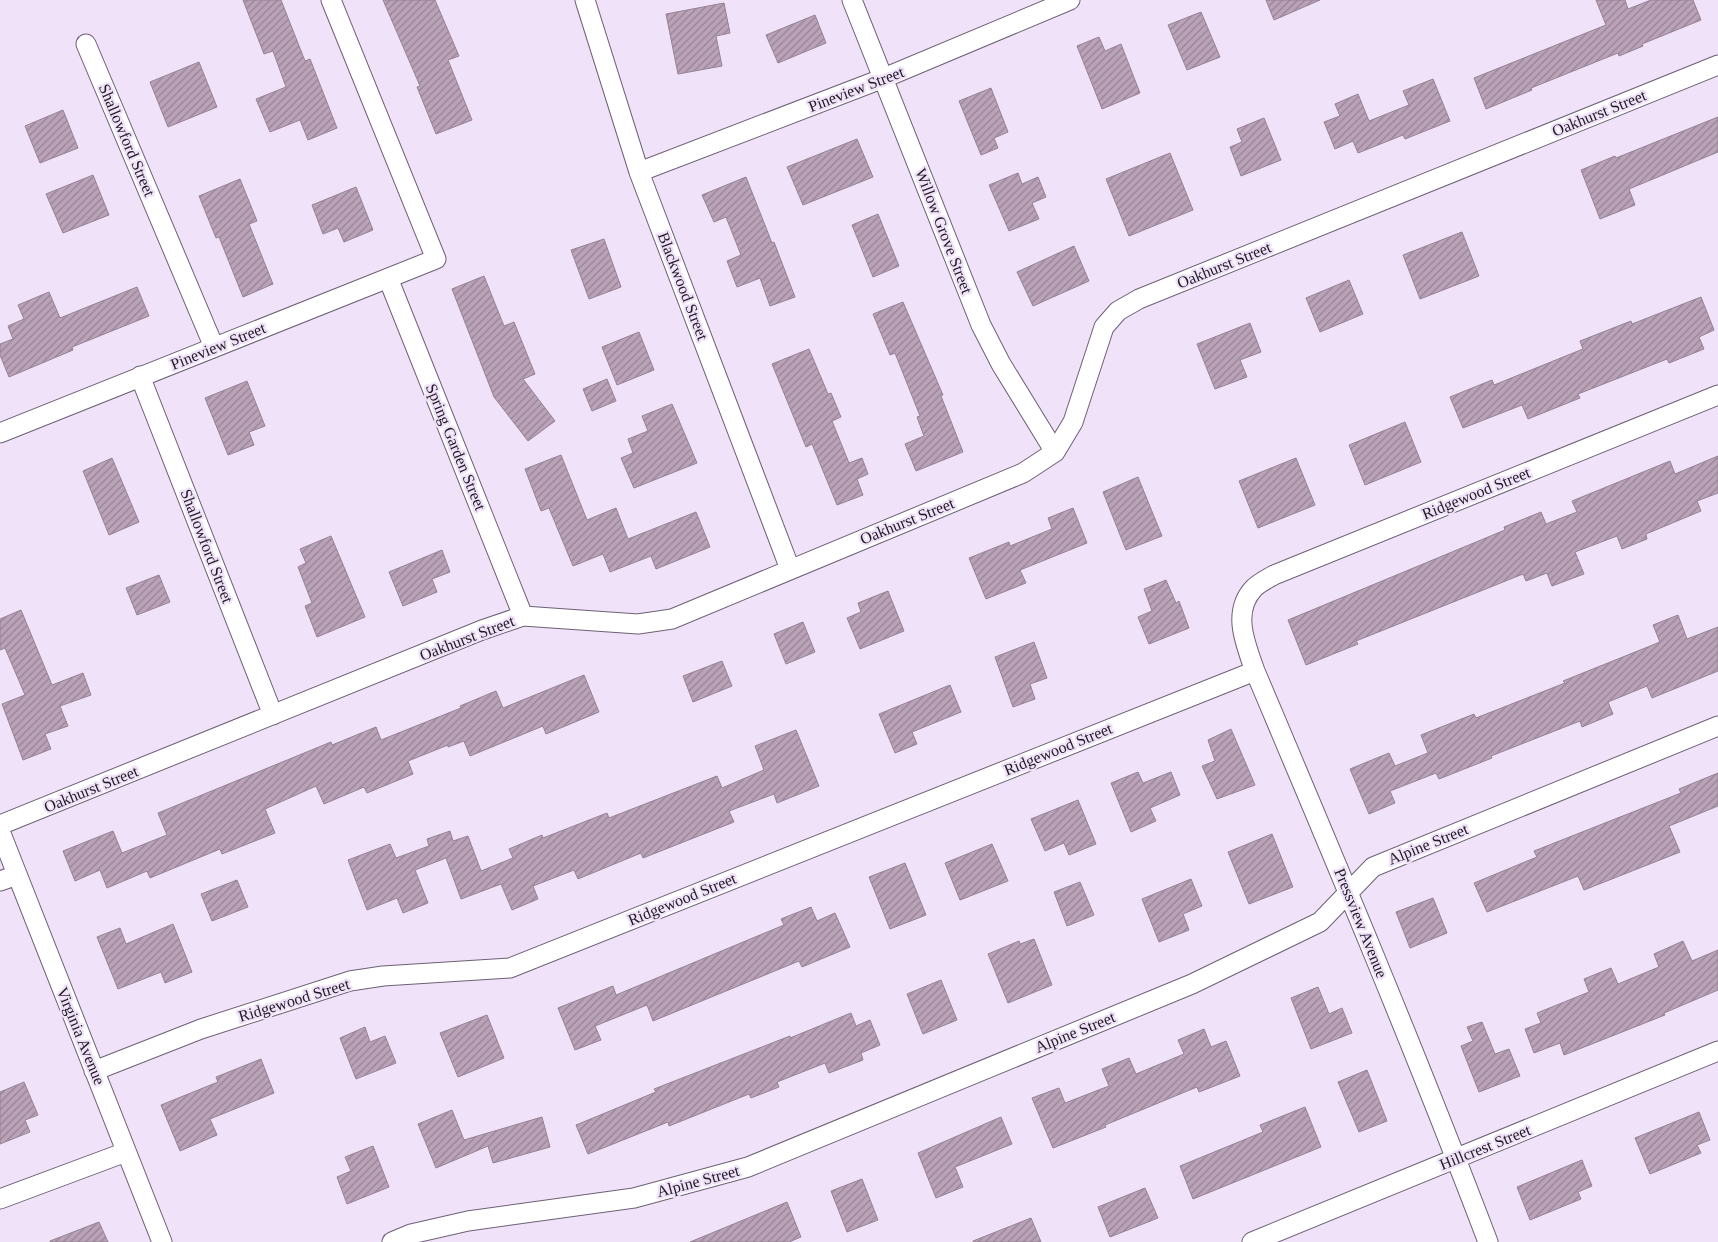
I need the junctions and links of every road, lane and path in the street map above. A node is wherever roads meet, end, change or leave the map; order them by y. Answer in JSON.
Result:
{"nodes":[{"id":1,"x":331,"y":0,"type":"edge"},
{"id":2,"x":585,"y":0,"type":"edge"},
{"id":3,"x":852,"y":0,"type":"edge"},
{"id":4,"x":1070,"y":0,"type":"edge"},
{"id":5,"x":86,"y":44,"type":"dead end"},
{"id":6,"x":1718,"y":65,"type":"edge"},
{"id":7,"x":884,"y":78,"type":"junction"},
{"id":8,"x":639,"y":172,"type":"junction"},
{"id":9,"x":388,"y":278,"type":"junction"},
{"id":10,"x":214,"y":347,"type":"junction"},
{"id":11,"x":140,"y":376,"type":"junction"},
{"id":12,"x":1718,"y":394,"type":"edge"},
{"id":13,"x":0,"y":433,"type":"edge"},
{"id":14,"x":1055,"y":452,"type":"junction"},
{"id":15,"x":790,"y":569,"type":"junction"},
{"id":16,"x":1244,"y":604,"type":"joint"},
{"id":17,"x":523,"y":616,"type":"junction"},
{"id":18,"x":1255,"y":671,"type":"junction"},
{"id":19,"x":273,"y":715,"type":"junction"},
{"id":20,"x":1718,"y":726,"type":"edge"},
{"id":21,"x":0,"y":825,"type":"edge"},
{"id":22,"x":0,"y":831,"type":"edge"},
{"id":23,"x":8,"y":878,"type":"edge"},
{"id":24,"x":1349,"y":893,"type":"junction"},
{"id":25,"x":1718,"y":1051,"type":"edge"},
{"id":26,"x":94,"y":1071,"type":"junction"},
{"id":27,"x":126,"y":1152,"type":"junction"},
{"id":28,"x":1456,"y":1159,"type":"junction"},
{"id":29,"x":0,"y":1199,"type":"edge"},
{"id":30,"x":162,"y":1242,"type":"edge"},
{"id":31,"x":392,"y":1242,"type":"edge"},
{"id":32,"x":1252,"y":1242,"type":"edge"},
{"id":33,"x":1488,"y":1242,"type":"edge"}],
"edges":[{"from":1,"to":9,"type":"street","name":"Pineview Street"},
{"from":2,"to":8,"type":"street","name":"Blackwood Street"},
{"from":3,"to":7,"type":"street","name":"Willow Grove Street"},
{"from":4,"to":7,"type":"street","name":"Pineview Street"},
{"from":5,"to":10,"type":"street","name":"Shallowford Street"},
{"from":6,"to":14,"type":"street","name":"Oakhurst Street"},
{"from":7,"to":8,"type":"street","name":"Pineview Street"},
{"from":7,"to":14,"type":"street","name":"Willow Grove Street"},
{"from":8,"to":15,"type":"street","name":"Blackwood Street"},
{"from":9,"to":10,"type":"street","name":"Pineview Street"},
{"from":9,"to":17,"type":"street","name":"Spring Garden Street"},
{"from":10,"to":11,"type":"street","name":"Pineview Street"},
{"from":11,"to":13,"type":"street","name":"Pineview Street"},
{"from":11,"to":19,"type":"street","name":"Shallowford Street"},
{"from":12,"to":16,"type":"street","name":"Ridgewood Street"},
{"from":14,"to":15,"type":"street","name":"Oakhurst Street"},
{"from":15,"to":17,"type":"street","name":"Oakhurst Street"},
{"from":16,"to":18,"type":"street","name":"Pressview Avenue"},
{"from":17,"to":19,"type":"street","name":"Oakhurst Street"},
{"from":18,"to":24,"type":"street","name":"Pressview Avenue"},
{"from":18,"to":26,"type":"street","name":"Ridgewood Street"},
{"from":19,"to":21,"type":"street","name":"Oakhurst Street"},
{"from":20,"to":24,"type":"street","name":"Alpine Street"},
{"from":22,"to":23,"type":"street","name":"Virginia Avenue"},
{"from":23,"to":26,"type":"street","name":"Virginia Avenue"},
{"from":24,"to":28,"type":"street","name":"Pressview Avenue"},
{"from":24,"to":31,"type":"street","name":"Alpine Street"},
{"from":25,"to":28,"type":"street","name":"Hillcrest Street"},
{"from":26,"to":27,"type":"street","name":"Virginia Avenue"},
{"from":27,"to":29,"type":"street"},
{"from":27,"to":30,"type":"street","name":"Virginia Avenue"},
{"from":28,"to":32,"type":"street","name":"Hillcrest Street"},
{"from":28,"to":33,"type":"street","name":"Pressview Avenue"}]}
